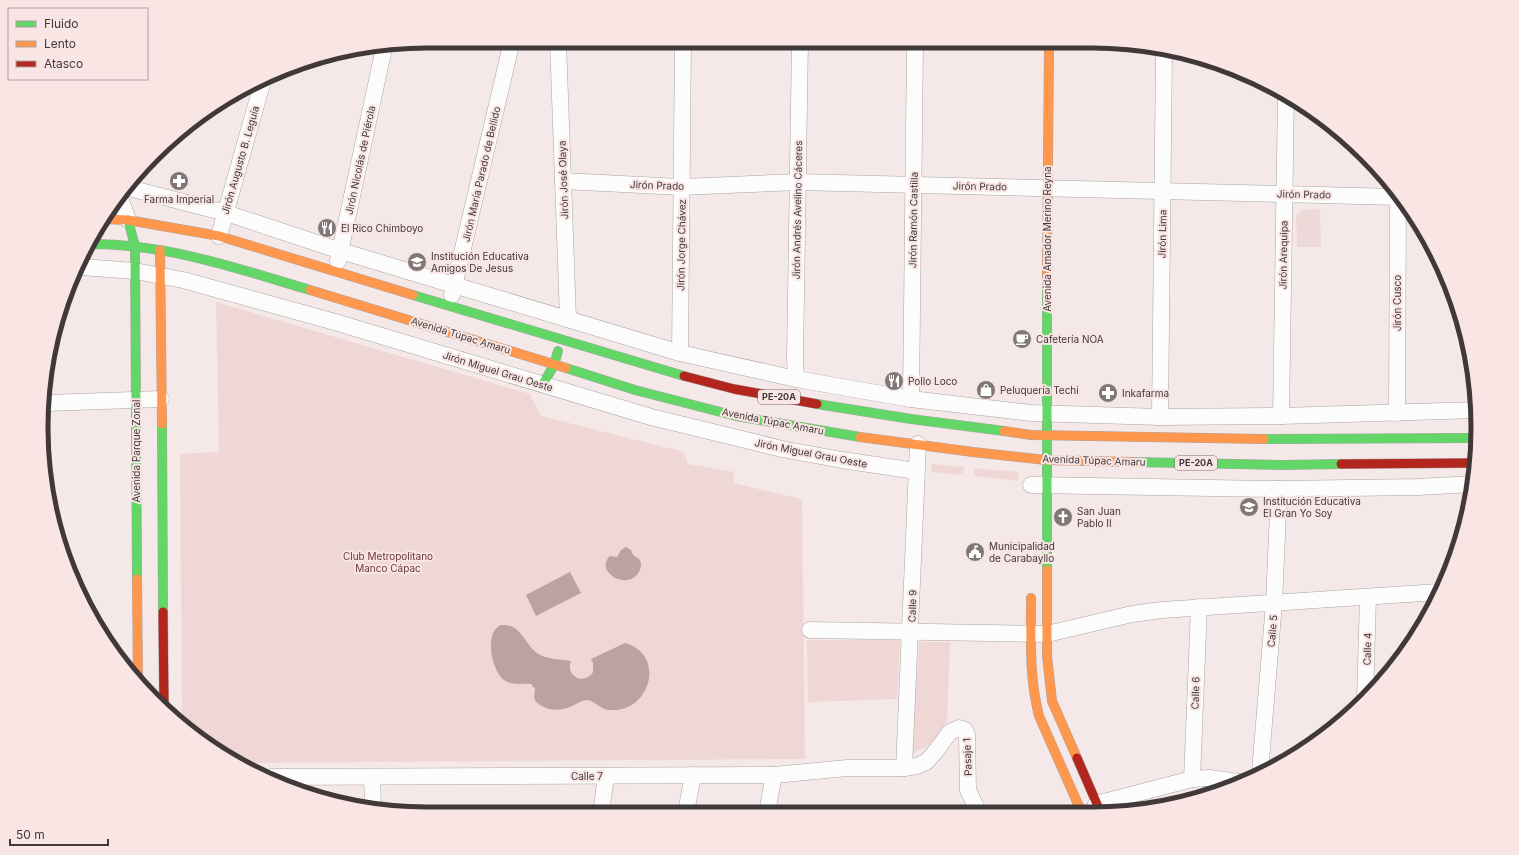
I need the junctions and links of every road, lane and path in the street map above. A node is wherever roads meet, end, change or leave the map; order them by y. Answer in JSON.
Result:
{"nodes":[{"id":1,"x":510,"y":48,"type":"edge"},
{"id":2,"x":558,"y":48,"type":"edge"},
{"id":3,"x":683,"y":48,"type":"edge"},
{"id":4,"x":800,"y":48,"type":"edge"},
{"id":5,"x":915,"y":48,"type":"edge"},
{"id":6,"x":1048,"y":48,"type":"edge"},
{"id":7,"x":383,"y":51,"type":"edge"},
{"id":8,"x":1164,"y":55,"type":"edge"},
{"id":9,"x":261,"y":86,"type":"edge"},
{"id":10,"x":1286,"y":102,"type":"edge"},
{"id":11,"x":563,"y":181,"type":"junction"},
{"id":12,"x":798,"y":182,"type":"junction"},
{"id":13,"x":914,"y":185,"type":"junction"},
{"id":14,"x":681,"y":187,"type":"junction"},
{"id":15,"x":1037,"y":188,"type":"junction"},
{"id":16,"x":132,"y":189,"type":"edge"},
{"id":17,"x":1163,"y":191,"type":"junction"},
{"id":18,"x":1284,"y":194,"type":"junction"},
{"id":19,"x":1391,"y":194,"type":"edge"},
{"id":20,"x":122,"y":203,"type":"edge"},
{"id":21,"x":1398,"y":203,"type":"edge"},
{"id":22,"x":226,"y":213,"type":"junction"},
{"id":23,"x":111,"y":219,"type":"edge"},
{"id":24,"x":128,"y":220,"type":"junction"},
{"id":25,"x":219,"y":236,"type":"junction"},
{"id":26,"x":96,"y":244,"type":"edge"},
{"id":27,"x":135,"y":246,"type":"junction"},
{"id":28,"x":160,"y":250,"type":"junction"},
{"id":29,"x":340,"y":251,"type":"junction"},
{"id":30,"x":84,"y":267,"type":"edge"},
{"id":31,"x":135,"y":271,"type":"junction"},
{"id":32,"x":336,"y":272,"type":"junction"},
{"id":33,"x":160,"y":276,"type":"junction"},
{"id":34,"x":454,"y":285,"type":"junction"},
{"id":35,"x":450,"y":306,"type":"junction"},
{"id":36,"x":568,"y":319,"type":"junction"},
{"id":37,"x":561,"y":340,"type":"junction"},
{"id":38,"x":680,"y":353,"type":"junction"},
{"id":39,"x":554,"y":365,"type":"junction"},
{"id":40,"x":796,"y":379,"type":"junction"},
{"id":41,"x":542,"y":384,"type":"junction"},
{"id":42,"x":161,"y":399,"type":"junction"},
{"id":43,"x":911,"y":399,"type":"junction"},
{"id":44,"x":136,"y":400,"type":"junction"},
{"id":45,"x":49,"y":403,"type":"edge"},
{"id":46,"x":1470,"y":410,"type":"edge"},
{"id":47,"x":1397,"y":413,"type":"junction"},
{"id":48,"x":1281,"y":416,"type":"junction"},
{"id":49,"x":1160,"y":417,"type":"junction"},
{"id":50,"x":1032,"y":432,"type":"junction"},
{"id":51,"x":1046,"y":436,"type":"junction"},
{"id":52,"x":1471,"y":438,"type":"edge"},
{"id":53,"x":918,"y":444,"type":"junction"},
{"id":54,"x":1046,"y":460,"type":"junction"},
{"id":55,"x":1469,"y":463,"type":"edge"},
{"id":56,"x":916,"y":471,"type":"junction"},
{"id":57,"x":1467,"y":484,"type":"edge"},
{"id":58,"x":1035,"y":486,"type":"junction"},
{"id":59,"x":1279,"y":489,"type":"junction"},
{"id":60,"x":1031,"y":587,"type":"dead end"},
{"id":61,"x":1433,"y":592,"type":"edge"},
{"id":62,"x":1368,"y":597,"type":"junction"},
{"id":63,"x":1274,"y":603,"type":"junction"},
{"id":64,"x":1199,"y":607,"type":"junction"},
{"id":65,"x":810,"y":630,"type":"dead end"},
{"id":66,"x":911,"y":631,"type":"junction"},
{"id":67,"x":1039,"y":634,"type":"junction"},
{"id":68,"x":138,"y":673,"type":"edge"},
{"id":69,"x":1365,"y":690,"type":"edge"},
{"id":70,"x":164,"y":701,"type":"edge"},
{"id":71,"x":1260,"y":767,"type":"edge"},
{"id":72,"x":904,"y":768,"type":"junction"},
{"id":73,"x":693,"y":775,"type":"junction"},
{"id":74,"x":774,"y":775,"type":"junction"},
{"id":75,"x":606,"y":776,"type":"junction"},
{"id":76,"x":372,"y":777,"type":"junction"},
{"id":77,"x":282,"y":778,"type":"edge"},
{"id":78,"x":1192,"y":779,"type":"junction"},
{"id":79,"x":1230,"y":781,"type":"edge"},
{"id":80,"x":373,"y":803,"type":"edge"},
{"id":81,"x":602,"y":807,"type":"edge"},
{"id":82,"x":687,"y":807,"type":"edge"},
{"id":83,"x":768,"y":807,"type":"edge"},
{"id":84,"x":976,"y":807,"type":"edge"},
{"id":85,"x":1079,"y":807,"type":"edge"},
{"id":86,"x":1098,"y":807,"type":"edge"},
{"id":87,"x":1099,"y":807,"type":"edge"}],
"edges":[{"from":1,"to":34,"type":"street","name":"Jirón María Parado de Bellido"},
{"from":2,"to":11,"type":"street","name":"Jirón José Olaya"},
{"from":3,"to":14,"type":"street","name":"Jirón Jorge Chávez"},
{"from":4,"to":12,"type":"street","name":"Jirón Andrés Avelino Cáceres"},
{"from":5,"to":13,"type":"street","name":"Jirón Ramón Castilla"},
{"from":6,"to":15,"type":"main road","name":"Avenida Amador Merino Reyna"},
{"from":7,"to":29,"type":"street","name":"Jirón Nicolás de Piérola"},
{"from":8,"to":17,"type":"street","name":"Jirón Lima"},
{"from":9,"to":22,"type":"street","name":"Jirón Augusto B. Leguía"},
{"from":10,"to":18,"type":"street","name":"Jirón Arequipa"},
{"from":11,"to":14,"type":"street","name":"Jirón Prado"},
{"from":11,"to":36,"type":"street","name":"Jirón José Olaya"},
{"from":12,"to":13,"type":"street","name":"Jirón Prado"},
{"from":12,"to":14,"type":"street","name":"Jirón Prado"},
{"from":12,"to":40,"type":"street","name":"Jirón Andrés Avelino Cáceres"},
{"from":13,"to":15,"type":"street","name":"Jirón Prado"},
{"from":13,"to":43,"type":"street","name":"Jirón Ramón Castilla"},
{"from":14,"to":38,"type":"street","name":"Jirón Jorge Chávez"},
{"from":15,"to":17,"type":"street","name":"Jirón Prado"},
{"from":15,"to":50,"type":"main road","name":"Avenida Amador Merino Reyna"},
{"from":16,"to":22,"type":"street","name":"Avenida Túpac Amaru"},
{"from":17,"to":18,"type":"street","name":"Jirón Prado"},
{"from":17,"to":49,"type":"street","name":"Jirón Lima"},
{"from":18,"to":19,"type":"street","name":"Jirón Prado"},
{"from":18,"to":48,"type":"street","name":"Jirón Arequipa"},
{"from":20,"to":24,"type":"street"},
{"from":21,"to":47,"type":"street","name":"Jirón Cusco"},
{"from":22,"to":25,"type":"street","name":"Jirón Augusto B. Leguía"},
{"from":22,"to":29,"type":"street","name":"Avenida Túpac Amaru"},
{"from":23,"to":24,"type":"main road","name":"Avenida Túpac Amaru","number":"PE-20A"},
{"from":24,"to":25,"type":"main road","name":"Avenida Túpac Amaru","number":"PE-20A"},
{"from":24,"to":27,"type":"main road","name":"Avenida Parque Zonal"},
{"from":25,"to":32,"type":"main road","name":"Avenida Túpac Amaru","number":"PE-20A"},
{"from":26,"to":27,"type":"main road","name":"Avenida Túpac Amaru","number":"PE-20A"},
{"from":27,"to":28,"type":"main road","name":"Avenida Túpac Amaru","number":"PE-20A"},
{"from":27,"to":31,"type":"main road","name":"Avenida Parque Zonal"},
{"from":28,"to":33,"type":"main road"},
{"from":28,"to":39,"type":"main road","name":"Avenida Túpac Amaru","number":"PE-20A"},
{"from":29,"to":32,"type":"street","name":"Jirón Nicolás de Piérola"},
{"from":29,"to":34,"type":"street","name":"Avenida Túpac Amaru"},
{"from":30,"to":31,"type":"street","name":"Jirón Miguel Grau Oeste"},
{"from":31,"to":33,"type":"street","name":"Jirón Miguel Grau Oeste"},
{"from":31,"to":44,"type":"main road","name":"Avenida Parque Zonal"},
{"from":32,"to":35,"type":"main road","name":"Avenida Túpac Amaru","number":"PE-20A"},
{"from":33,"to":41,"type":"street","name":"Jirón Miguel Grau Oeste"},
{"from":33,"to":42,"type":"main road"},
{"from":34,"to":35,"type":"street","name":"Jirón María Parado de Bellido"},
{"from":34,"to":36,"type":"street","name":"Avenida Túpac Amaru"},
{"from":35,"to":37,"type":"main road","name":"Avenida Túpac Amaru","number":"PE-20A"},
{"from":36,"to":38,"type":"street","name":"Avenida Túpac Amaru"},
{"from":37,"to":39,"type":"main road"},
{"from":37,"to":50,"type":"main road","name":"Avenida Túpac Amaru","number":"PE-20A"},
{"from":38,"to":40,"type":"street","name":"Avenida Túpac Amaru"},
{"from":39,"to":41,"type":"main road"},
{"from":39,"to":53,"type":"main road","name":"Avenida Túpac Amaru","number":"PE-20A"},
{"from":40,"to":43,"type":"street","name":"Avenida Túpac Amaru"},
{"from":41,"to":56,"type":"street","name":"Jirón Miguel Grau Oeste"},
{"from":42,"to":44,"type":"street"},
{"from":42,"to":70,"type":"main road"},
{"from":43,"to":50,"type":"street","name":"Avenida Túpac Amaru"},
{"from":44,"to":45,"type":"street"},
{"from":44,"to":68,"type":"main road","name":"Avenida Parque Zonal"},
{"from":46,"to":47,"type":"street","name":"Avenida Túpac Amaru"},
{"from":47,"to":48,"type":"street","name":"Avenida Túpac Amaru"},
{"from":48,"to":49,"type":"street","name":"Avenida Túpac Amaru"},
{"from":49,"to":50,"type":"street","name":"Avenida Túpac Amaru"},
{"from":50,"to":51,"type":"main road","name":"Avenida Túpac Amaru","number":"PE-20A"},
{"from":50,"to":51,"type":"main road","name":"Avenida Amador Merino Reyna"},
{"from":50,"to":53,"type":"main road","name":"Avenida Túpac Amaru","number":"PE-20A"},
{"from":50,"to":54,"type":"main road","name":"Avenida Túpac Amaru","number":"PE-20A"},
{"from":51,"to":52,"type":"main road","name":"Avenida Túpac Amaru","number":"PE-20A"},
{"from":51,"to":54,"type":"main road","name":"Avenida Amador Merino Reyna"},
{"from":53,"to":56,"type":"street","name":"Calle 9"},
{"from":54,"to":55,"type":"main road","name":"Avenida Túpac Amaru","number":"PE-20A"},
{"from":54,"to":58,"type":"main road","name":"Avenida Amador Merino Reyna"},
{"from":56,"to":66,"type":"street","name":"Calle 9"},
{"from":57,"to":59,"type":"street"},
{"from":58,"to":59,"type":"street"},
{"from":58,"to":67,"type":"main road","name":"Avenida Amador Merino Reyna"},
{"from":59,"to":63,"type":"street","name":"Calle 5"},
{"from":60,"to":67,"type":"main road"},
{"from":61,"to":62,"type":"street"},
{"from":62,"to":63,"type":"street"},
{"from":62,"to":69,"type":"street","name":"Calle 4"},
{"from":63,"to":64,"type":"street"},
{"from":63,"to":71,"type":"street","name":"Calle 5"},
{"from":64,"to":67,"type":"street"},
{"from":64,"to":78,"type":"street","name":"Calle 6"},
{"from":65,"to":66,"type":"street"},
{"from":66,"to":67,"type":"street"},
{"from":66,"to":72,"type":"street","name":"Calle 9"},
{"from":67,"to":85,"type":"main road"},
{"from":67,"to":86,"type":"main road"},
{"from":72,"to":74,"type":"street","name":"Calle 7"},
{"from":72,"to":84,"type":"street","name":"Pasaje 1"},
{"from":73,"to":74,"type":"street","name":"Calle 7"},
{"from":73,"to":75,"type":"street","name":"Calle 7"},
{"from":73,"to":82,"type":"street"},
{"from":74,"to":83,"type":"street"},
{"from":75,"to":76,"type":"street","name":"Calle 7"},
{"from":75,"to":81,"type":"street"},
{"from":76,"to":77,"type":"street","name":"Calle 7"},
{"from":76,"to":80,"type":"street"},
{"from":78,"to":79,"type":"street"},
{"from":78,"to":87,"type":"street"}]}
